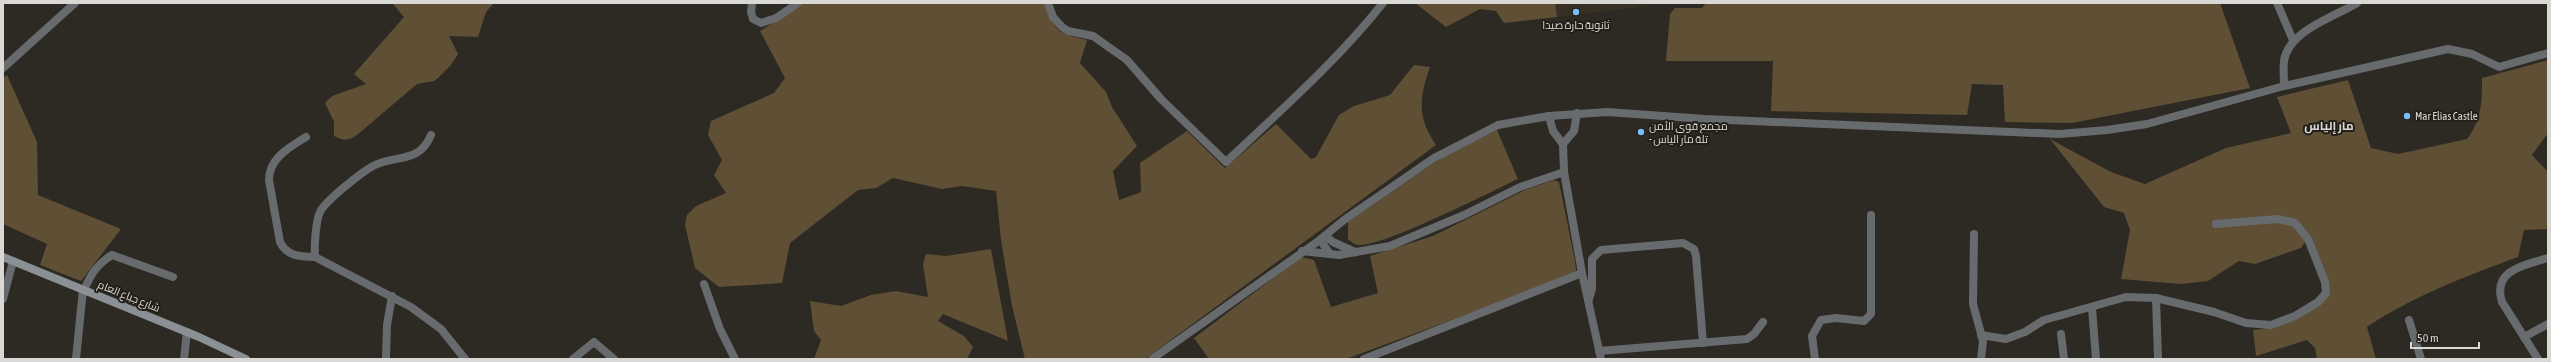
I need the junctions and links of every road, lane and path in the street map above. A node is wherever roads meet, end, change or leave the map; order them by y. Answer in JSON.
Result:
{"nodes":[{"id":1,"x":75,"y":3,"type":"edge"},
{"id":2,"x":752,"y":3,"type":"edge"},
{"id":3,"x":798,"y":3,"type":"edge"},
{"id":4,"x":1048,"y":3,"type":"edge"},
{"id":5,"x":1384,"y":3,"type":"edge"},
{"id":6,"x":2277,"y":3,"type":"edge"},
{"id":7,"x":2357,"y":3,"type":"edge"},
{"id":8,"x":2293,"y":40,"type":"junction"},
{"id":9,"x":2548,"y":53,"type":"edge"},
{"id":10,"x":3,"y":68,"type":"edge"},
{"id":11,"x":2284,"y":86,"type":"junction"},
{"id":12,"x":1577,"y":113,"type":"junction"},
{"id":13,"x":1549,"y":116,"type":"junction"},
{"id":14,"x":431,"y":135,"type":"dead end"},
{"id":15,"x":306,"y":136,"type":"dead end"},
{"id":16,"x":1562,"y":144,"type":"junction"},
{"id":17,"x":1564,"y":172,"type":"junction"},
{"id":18,"x":1871,"y":215,"type":"dead end"},
{"id":19,"x":2216,"y":224,"type":"dead end"},
{"id":20,"x":1339,"y":225,"type":"junction"},
{"id":21,"x":1974,"y":234,"type":"dead end"},
{"id":22,"x":1326,"y":236,"type":"junction"},
{"id":23,"x":1342,"y":246,"type":"junction"},
{"id":24,"x":1302,"y":251,"type":"junction"},
{"id":25,"x":1355,"y":252,"type":"junction"},
{"id":26,"x":1330,"y":254,"type":"junction"},
{"id":27,"x":3,"y":257,"type":"edge"},
{"id":28,"x":315,"y":257,"type":"junction"},
{"id":29,"x":2548,"y":258,"type":"edge"},
{"id":30,"x":14,"y":261,"type":"junction"},
{"id":31,"x":1582,"y":273,"type":"junction"},
{"id":32,"x":173,"y":277,"type":"dead end"},
{"id":33,"x":704,"y":284,"type":"dead end"},
{"id":34,"x":83,"y":289,"type":"junction"},
{"id":35,"x":392,"y":296,"type":"junction"},
{"id":36,"x":2156,"y":298,"type":"junction"},
{"id":37,"x":3,"y":299,"type":"edge"},
{"id":38,"x":1589,"y":299,"type":"junction"},
{"id":39,"x":2092,"y":308,"type":"junction"},
{"id":40,"x":2409,"y":320,"type":"dead end"},
{"id":41,"x":1763,"y":322,"type":"dead end"},
{"id":42,"x":2548,"y":324,"type":"edge"},
{"id":43,"x":187,"y":332,"type":"junction"},
{"id":44,"x":2061,"y":334,"type":"dead end"},
{"id":45,"x":1981,"y":335,"type":"junction"},
{"id":46,"x":2524,"y":337,"type":"junction"},
{"id":47,"x":1703,"y":343,"type":"junction"},
{"id":48,"x":1600,"y":355,"type":"edge"},
{"id":49,"x":76,"y":359,"type":"edge"},
{"id":50,"x":184,"y":359,"type":"edge"},
{"id":51,"x":246,"y":359,"type":"edge"},
{"id":52,"x":386,"y":359,"type":"edge"},
{"id":53,"x":465,"y":359,"type":"edge"},
{"id":54,"x":573,"y":359,"type":"edge"},
{"id":55,"x":614,"y":359,"type":"edge"},
{"id":56,"x":735,"y":359,"type":"edge"},
{"id":57,"x":1152,"y":359,"type":"edge"},
{"id":58,"x":1364,"y":359,"type":"edge"},
{"id":59,"x":1815,"y":359,"type":"edge"},
{"id":60,"x":1981,"y":359,"type":"edge"},
{"id":61,"x":2064,"y":359,"type":"edge"},
{"id":62,"x":2096,"y":359,"type":"edge"},
{"id":63,"x":2158,"y":359,"type":"edge"},
{"id":64,"x":2421,"y":359,"type":"edge"},
{"id":65,"x":2538,"y":359,"type":"edge"}],
"edges":[{"from":1,"to":10,"type":"street"},
{"from":2,"to":3,"type":"street"},
{"from":4,"to":5,"type":"street"},
{"from":6,"to":8,"type":"street"},
{"from":7,"to":8,"type":"street"},
{"from":8,"to":11,"type":"street"},
{"from":9,"to":11,"type":"street"},
{"from":11,"to":12,"type":"street"},
{"from":12,"to":13,"type":"street"},
{"from":12,"to":16,"type":"street"},
{"from":13,"to":16,"type":"street"},
{"from":13,"to":20,"type":"street"},
{"from":14,"to":28,"type":"street"},
{"from":15,"to":28,"type":"street"},
{"from":16,"to":17,"type":"street"},
{"from":17,"to":25,"type":"street"},
{"from":17,"to":31,"type":"street"},
{"from":18,"to":59,"type":"street"},
{"from":19,"to":36,"type":"street"},
{"from":20,"to":22,"type":"street"},
{"from":20,"to":23,"type":"street"},
{"from":21,"to":45,"type":"street"},
{"from":22,"to":23,"type":"street"},
{"from":22,"to":24,"type":"street"},
{"from":22,"to":26,"type":"street"},
{"from":23,"to":25,"type":"street"},
{"from":24,"to":26,"type":"street"},
{"from":24,"to":57,"type":"street"},
{"from":25,"to":26,"type":"street"},
{"from":27,"to":30,"type":"main road","name":"شارع جباع العام"},
{"from":28,"to":35,"type":"street"},
{"from":29,"to":46,"type":"street"},
{"from":30,"to":34,"type":"main road","name":"شارع جباع العام"},
{"from":30,"to":37,"type":"street"},
{"from":31,"to":38,"type":"street"},
{"from":31,"to":58,"type":"street"},
{"from":32,"to":34,"type":"street"},
{"from":33,"to":56,"type":"street"},
{"from":34,"to":43,"type":"main road","name":"شارع جباع العام"},
{"from":34,"to":49,"type":"street"},
{"from":35,"to":52,"type":"street"},
{"from":35,"to":53,"type":"street"},
{"from":36,"to":39,"type":"street"},
{"from":36,"to":63,"type":"street"},
{"from":38,"to":47,"type":"street"},
{"from":38,"to":48,"type":"street"},
{"from":39,"to":45,"type":"street"},
{"from":39,"to":62,"type":"street"},
{"from":40,"to":64,"type":"street"},
{"from":41,"to":47,"type":"street"},
{"from":42,"to":46,"type":"street"},
{"from":43,"to":50,"type":"street"},
{"from":43,"to":51,"type":"main road","name":"شارع جباع العام"},
{"from":44,"to":61,"type":"street"},
{"from":45,"to":60,"type":"street"},
{"from":46,"to":65,"type":"street"},
{"from":47,"to":48,"type":"street"},
{"from":54,"to":55,"type":"street"}]}
